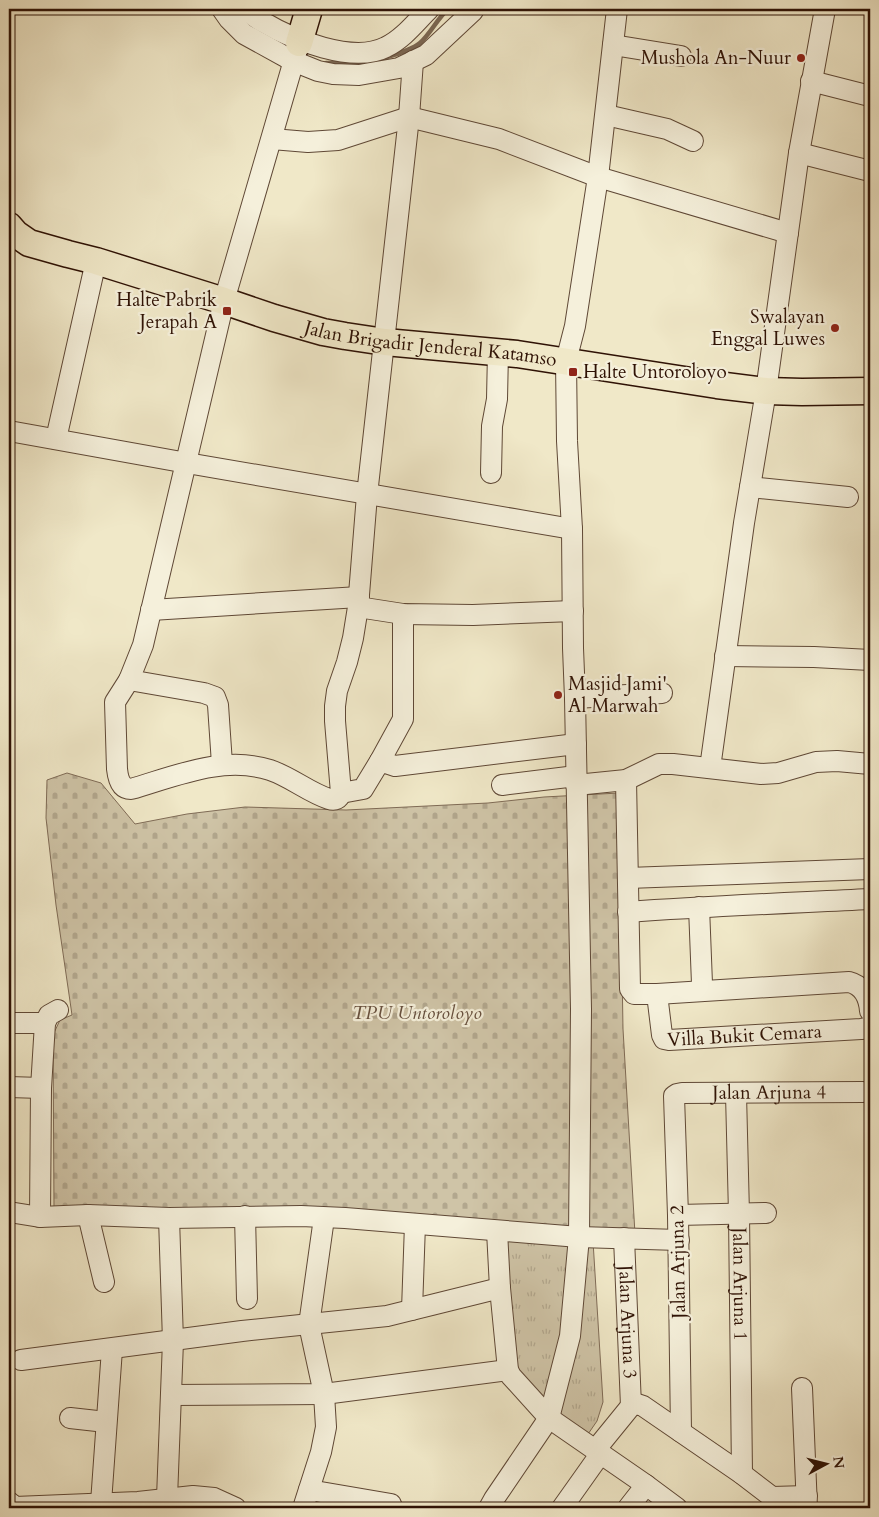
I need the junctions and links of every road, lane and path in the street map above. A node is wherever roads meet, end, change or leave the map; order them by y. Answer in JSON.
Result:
{"nodes":[{"id":1,"x":222,"y":9,"type":"edge"},
{"id":2,"x":244,"y":9,"type":"edge"},
{"id":3,"x":310,"y":9,"type":"edge"},
{"id":4,"x":429,"y":9,"type":"edge"},
{"id":5,"x":617,"y":9,"type":"edge"},
{"id":6,"x":825,"y":9,"type":"edge"},
{"id":7,"x":473,"y":11,"type":"dead end"},
{"id":8,"x":613,"y":45,"type":"junction"},
{"id":9,"x":297,"y":48,"type":"junction"},
{"id":10,"x":680,"y":56,"type":"dead end"},
{"id":11,"x":413,"y":61,"type":"junction"},
{"id":12,"x":811,"y":81,"type":"junction"},
{"id":13,"x":870,"y":96,"type":"edge"},
{"id":14,"x":606,"y":114,"type":"junction"},
{"id":15,"x":409,"y":117,"type":"junction"},
{"id":16,"x":272,"y":139,"type":"junction"},
{"id":17,"x":693,"y":141,"type":"dead end"},
{"id":18,"x":799,"y":153,"type":"junction"},
{"id":19,"x":870,"y":171,"type":"edge"},
{"id":20,"x":598,"y":177,"type":"junction"},
{"id":21,"x":9,"y":226,"type":"edge"},
{"id":22,"x":788,"y":234,"type":"junction"},
{"id":23,"x":96,"y":261,"type":"junction"},
{"id":24,"x":224,"y":301,"type":"junction"},
{"id":25,"x":385,"y":342,"type":"junction"},
{"id":26,"x":498,"y":352,"type":"junction"},
{"id":27,"x":566,"y":361,"type":"junction"},
{"id":28,"x":766,"y":391,"type":"junction"},
{"id":29,"x":870,"y":391,"type":"edge"},
{"id":30,"x":9,"y":431,"type":"edge"},
{"id":31,"x":56,"y":439,"type":"junction"},
{"id":32,"x":186,"y":463,"type":"junction"},
{"id":33,"x":491,"y":473,"type":"dead end"},
{"id":34,"x":750,"y":487,"type":"junction"},
{"id":35,"x":367,"y":495,"type":"junction"},
{"id":36,"x":848,"y":496,"type":"dead end"},
{"id":37,"x":572,"y":529,"type":"junction"},
{"id":38,"x":358,"y":602,"type":"junction"},
{"id":39,"x":151,"y":610,"type":"junction"},
{"id":40,"x":573,"y":611,"type":"junction"},
{"id":41,"x":403,"y":614,"type":"junction"},
{"id":42,"x":725,"y":656,"type":"junction"},
{"id":43,"x":870,"y":660,"type":"edge"},
{"id":44,"x":129,"y":680,"type":"junction"},
{"id":45,"x":662,"y":693,"type":"dead end"},
{"id":46,"x":575,"y":698,"type":"junction"},
{"id":47,"x":576,"y":744,"type":"junction"},
{"id":48,"x":380,"y":761,"type":"junction"},
{"id":49,"x":222,"y":764,"type":"junction"},
{"id":50,"x":870,"y":764,"type":"edge"},
{"id":51,"x":710,"y":768,"type":"junction"},
{"id":52,"x":576,"y":780,"type":"junction"},
{"id":53,"x":626,"y":780,"type":"junction"},
{"id":54,"x":502,"y":785,"type":"dead end"},
{"id":55,"x":341,"y":793,"type":"junction"},
{"id":56,"x":870,"y":869,"type":"edge"},
{"id":57,"x":628,"y":878,"type":"junction"},
{"id":58,"x":870,"y":899,"type":"edge"},
{"id":59,"x":699,"y":907,"type":"junction"},
{"id":60,"x":628,"y":912,"type":"junction"},
{"id":61,"x":702,"y":984,"type":"dead end"},
{"id":62,"x":657,"y":994,"type":"junction"},
{"id":63,"x":870,"y":1011,"type":"edge"},
{"id":64,"x":9,"y":1023,"type":"edge"},
{"id":65,"x":870,"y":1025,"type":"edge"},
{"id":66,"x":9,"y":1087,"type":"edge"},
{"id":67,"x":41,"y":1088,"type":"junction"},
{"id":68,"x":863,"y":1092,"type":"dead end"},
{"id":69,"x":677,"y":1094,"type":"joint"},
{"id":70,"x":736,"y":1094,"type":"junction"},
{"id":71,"x":9,"y":1212,"type":"edge"},
{"id":72,"x":739,"y":1214,"type":"junction"},
{"id":73,"x":766,"y":1214,"type":"dead end"},
{"id":74,"x":88,"y":1215,"type":"junction"},
{"id":75,"x":40,"y":1216,"type":"junction"},
{"id":76,"x":246,"y":1216,"type":"junction"},
{"id":77,"x":678,"y":1216,"type":"junction"},
{"id":78,"x":169,"y":1218,"type":"junction"},
{"id":79,"x":324,"y":1218,"type":"junction"},
{"id":80,"x":415,"y":1224,"type":"junction"},
{"id":81,"x":497,"y":1231,"type":"junction"},
{"id":82,"x":579,"y":1237,"type":"junction"},
{"id":83,"x":624,"y":1238,"type":"junction"},
{"id":84,"x":678,"y":1240,"type":"junction"},
{"id":85,"x":104,"y":1282,"type":"dead end"},
{"id":86,"x":500,"y":1288,"type":"junction"},
{"id":87,"x":247,"y":1299,"type":"dead end"},
{"id":88,"x":412,"y":1310,"type":"junction"},
{"id":89,"x":309,"y":1325,"type":"junction"},
{"id":90,"x":173,"y":1341,"type":"junction"},
{"id":91,"x":112,"y":1349,"type":"junction"},
{"id":92,"x":21,"y":1360,"type":"dead end"},
{"id":93,"x":508,"y":1370,"type":"junction"},
{"id":94,"x":802,"y":1388,"type":"dead end"},
{"id":95,"x":324,"y":1394,"type":"junction"},
{"id":96,"x":171,"y":1395,"type":"junction"},
{"id":97,"x":631,"y":1406,"type":"junction"},
{"id":98,"x":70,"y":1418,"type":"dead end"},
{"id":99,"x":549,"y":1418,"type":"junction"},
{"id":100,"x":106,"y":1422,"type":"junction"},
{"id":101,"x":681,"y":1432,"type":"junction"},
{"id":102,"x":598,"y":1451,"type":"junction"},
{"id":103,"x":742,"y":1474,"type":"junction"},
{"id":104,"x":646,"y":1485,"type":"junction"},
{"id":105,"x":167,"y":1498,"type":"junction"},
{"id":106,"x":306,"y":1499,"type":"edge"},
{"id":107,"x":9,"y":1502,"type":"edge"},
{"id":108,"x":807,"y":1502,"type":"edge"},
{"id":109,"x":774,"y":1503,"type":"edge"},
{"id":110,"x":391,"y":1504,"type":"dead end"},
{"id":111,"x":100,"y":1505,"type":"edge"},
{"id":112,"x":236,"y":1508,"type":"edge"},
{"id":113,"x":489,"y":1508,"type":"edge"},
{"id":114,"x":562,"y":1508,"type":"edge"},
{"id":115,"x":628,"y":1508,"type":"edge"},
{"id":116,"x":676,"y":1508,"type":"edge"}],
"edges":[{"from":1,"to":9,"type":"street"},
{"from":2,"to":9,"type":"street"},
{"from":3,"to":9,"type":"main road"},
{"from":4,"to":9,"type":"street"},
{"from":5,"to":8,"type":"street"},
{"from":6,"to":12,"type":"street"},
{"from":7,"to":11,"type":"street"},
{"from":8,"to":10,"type":"street"},
{"from":8,"to":14,"type":"street"},
{"from":9,"to":11,"type":"street"},
{"from":9,"to":16,"type":"street"},
{"from":11,"to":15,"type":"street"},
{"from":12,"to":13,"type":"street"},
{"from":12,"to":18,"type":"street"},
{"from":14,"to":17,"type":"street"},
{"from":14,"to":20,"type":"street"},
{"from":15,"to":16,"type":"street"},
{"from":15,"to":20,"type":"street"},
{"from":15,"to":25,"type":"street"},
{"from":16,"to":24,"type":"street"},
{"from":18,"to":19,"type":"street"},
{"from":18,"to":22,"type":"street"},
{"from":20,"to":22,"type":"street"},
{"from":20,"to":27,"type":"street"},
{"from":21,"to":23,"type":"main road","name":"Jalan Brigadir Jenderal Katamso"},
{"from":22,"to":28,"type":"street"},
{"from":23,"to":24,"type":"main road","name":"Jalan Brigadir Jenderal Katamso"},
{"from":23,"to":31,"type":"street"},
{"from":24,"to":25,"type":"main road","name":"Jalan Brigadir Jenderal Katamso"},
{"from":24,"to":32,"type":"street"},
{"from":25,"to":26,"type":"main road","name":"Jalan Brigadir Jenderal Katamso"},
{"from":25,"to":35,"type":"street"},
{"from":26,"to":27,"type":"main road","name":"Jalan Brigadir Jenderal Katamso"},
{"from":26,"to":33,"type":"street"},
{"from":27,"to":28,"type":"main road","name":"Jalan Brigadir Jenderal Katamso"},
{"from":27,"to":37,"type":"street"},
{"from":28,"to":29,"type":"main road","name":"Jalan Brigadir Jenderal Katamso"},
{"from":28,"to":34,"type":"street"},
{"from":30,"to":31,"type":"street"},
{"from":31,"to":32,"type":"street"},
{"from":32,"to":35,"type":"street"},
{"from":32,"to":39,"type":"street"},
{"from":34,"to":36,"type":"street"},
{"from":34,"to":42,"type":"street"},
{"from":35,"to":37,"type":"street"},
{"from":35,"to":38,"type":"street"},
{"from":37,"to":40,"type":"street"},
{"from":38,"to":39,"type":"street"},
{"from":38,"to":41,"type":"street"},
{"from":38,"to":55,"type":"street"},
{"from":39,"to":44,"type":"street"},
{"from":40,"to":41,"type":"street"},
{"from":40,"to":46,"type":"street"},
{"from":41,"to":48,"type":"street"},
{"from":42,"to":43,"type":"street"},
{"from":42,"to":51,"type":"street"},
{"from":44,"to":49,"type":"street"},
{"from":44,"to":49,"type":"street"},
{"from":45,"to":46,"type":"street"},
{"from":46,"to":47,"type":"street"},
{"from":47,"to":48,"type":"street"},
{"from":47,"to":52,"type":"street"},
{"from":48,"to":55,"type":"street"},
{"from":49,"to":55,"type":"street"},
{"from":50,"to":51,"type":"street"},
{"from":51,"to":53,"type":"street"},
{"from":52,"to":53,"type":"street"},
{"from":52,"to":54,"type":"street"},
{"from":52,"to":82,"type":"street"},
{"from":53,"to":57,"type":"street"},
{"from":56,"to":57,"type":"street"},
{"from":57,"to":60,"type":"street"},
{"from":58,"to":59,"type":"street"},
{"from":59,"to":60,"type":"street"},
{"from":59,"to":61,"type":"street"},
{"from":60,"to":62,"type":"street"},
{"from":62,"to":63,"type":"street"},
{"from":62,"to":65,"type":"street","name":"Villa Bukit Cemara"},
{"from":64,"to":67,"type":"street"},
{"from":66,"to":67,"type":"street"},
{"from":67,"to":75,"type":"street"},
{"from":68,"to":70,"type":"street","name":"Jalan Arjuna 4"},
{"from":69,"to":70,"type":"street","name":"Jalan Arjuna 4"},
{"from":69,"to":77,"type":"street","name":"Jalan Arjuna 2"},
{"from":70,"to":72,"type":"street","name":"Jalan Arjuna 1"},
{"from":71,"to":75,"type":"street"},
{"from":72,"to":73,"type":"street"},
{"from":72,"to":77,"type":"street"},
{"from":72,"to":103,"type":"street","name":"Jalan Arjuna 1"},
{"from":74,"to":75,"type":"street"},
{"from":74,"to":78,"type":"street"},
{"from":74,"to":85,"type":"street"},
{"from":76,"to":78,"type":"street"},
{"from":76,"to":79,"type":"street"},
{"from":76,"to":87,"type":"street"},
{"from":77,"to":84,"type":"street","name":"Jalan Arjuna 2"},
{"from":78,"to":90,"type":"street"},
{"from":79,"to":80,"type":"street"},
{"from":79,"to":89,"type":"street"},
{"from":80,"to":81,"type":"street"},
{"from":80,"to":88,"type":"street"},
{"from":81,"to":82,"type":"street"},
{"from":81,"to":86,"type":"street"},
{"from":82,"to":83,"type":"street"},
{"from":82,"to":99,"type":"street"},
{"from":83,"to":84,"type":"street"},
{"from":83,"to":97,"type":"street","name":"Jalan Arjuna 3"},
{"from":84,"to":101,"type":"street","name":"Jalan Arjuna 2"},
{"from":86,"to":88,"type":"street"},
{"from":86,"to":93,"type":"street"},
{"from":88,"to":89,"type":"street"},
{"from":89,"to":90,"type":"street"},
{"from":89,"to":95,"type":"street"},
{"from":90,"to":91,"type":"street"},
{"from":90,"to":96,"type":"street"},
{"from":91,"to":92,"type":"street"},
{"from":91,"to":100,"type":"street"},
{"from":93,"to":95,"type":"street"},
{"from":93,"to":99,"type":"street"},
{"from":94,"to":108,"type":"street"},
{"from":95,"to":96,"type":"street"},
{"from":95,"to":106,"type":"street"},
{"from":96,"to":105,"type":"street"},
{"from":97,"to":101,"type":"street"},
{"from":97,"to":102,"type":"street"},
{"from":98,"to":100,"type":"street"},
{"from":99,"to":102,"type":"street"},
{"from":99,"to":113,"type":"street"},
{"from":100,"to":111,"type":"street"},
{"from":101,"to":103,"type":"street"},
{"from":102,"to":104,"type":"street"},
{"from":102,"to":114,"type":"street"},
{"from":103,"to":109,"type":"street"},
{"from":104,"to":115,"type":"street"},
{"from":104,"to":116,"type":"street"},
{"from":105,"to":111,"type":"street"},
{"from":105,"to":112,"type":"street"},
{"from":106,"to":110,"type":"street"},
{"from":107,"to":111,"type":"street"},
{"from":108,"to":109,"type":"street"}]}
